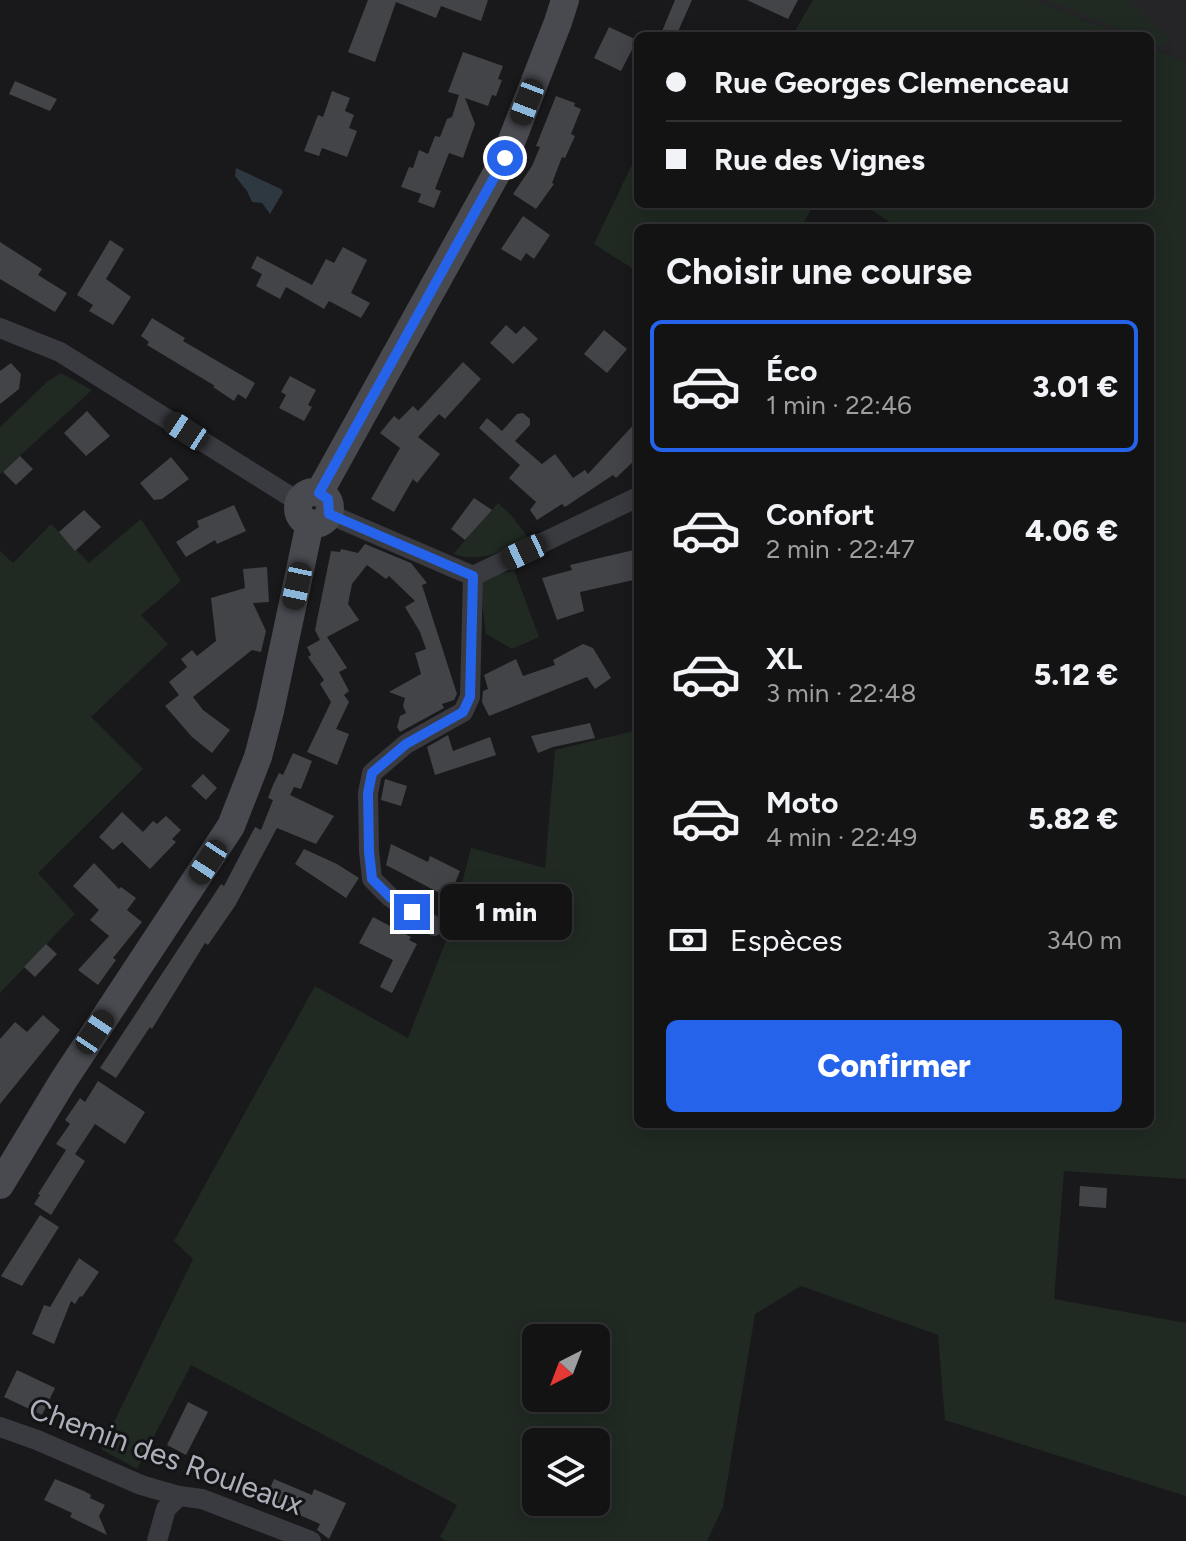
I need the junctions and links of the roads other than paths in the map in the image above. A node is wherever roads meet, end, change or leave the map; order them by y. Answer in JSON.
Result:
{"nodes":[{"id":1,"x":565,"y":0,"type":"edge"},
{"id":2,"x":0,"y":328,"type":"edge"},
{"id":3,"x":634,"y":499,"type":"edge"},
{"id":4,"x":314,"y":508,"type":"junction"},
{"id":5,"x":473,"y":576,"type":"junction"},
{"id":6,"x":434,"y":926,"type":"dead end"},
{"id":7,"x":0,"y":1185,"type":"edge"},
{"id":8,"x":0,"y":1427,"type":"edge"},
{"id":9,"x":179,"y":1496,"type":"junction"},
{"id":10,"x":157,"y":1541,"type":"edge"},
{"id":11,"x":311,"y":1541,"type":"edge"}],
"edges":[{"from":1,"to":4,"type":"street"},
{"from":2,"to":4,"type":"street"},
{"from":3,"to":5,"type":"street"},
{"from":4,"to":5,"type":"street"},
{"from":4,"to":7,"type":"street"},
{"from":5,"to":6,"type":"street"},
{"from":8,"to":9,"type":"street","name":"Chemin des Rouleaux"},
{"from":9,"to":10,"type":"street"},
{"from":9,"to":11,"type":"street","name":"Chemin des Rouleaux"}]}
